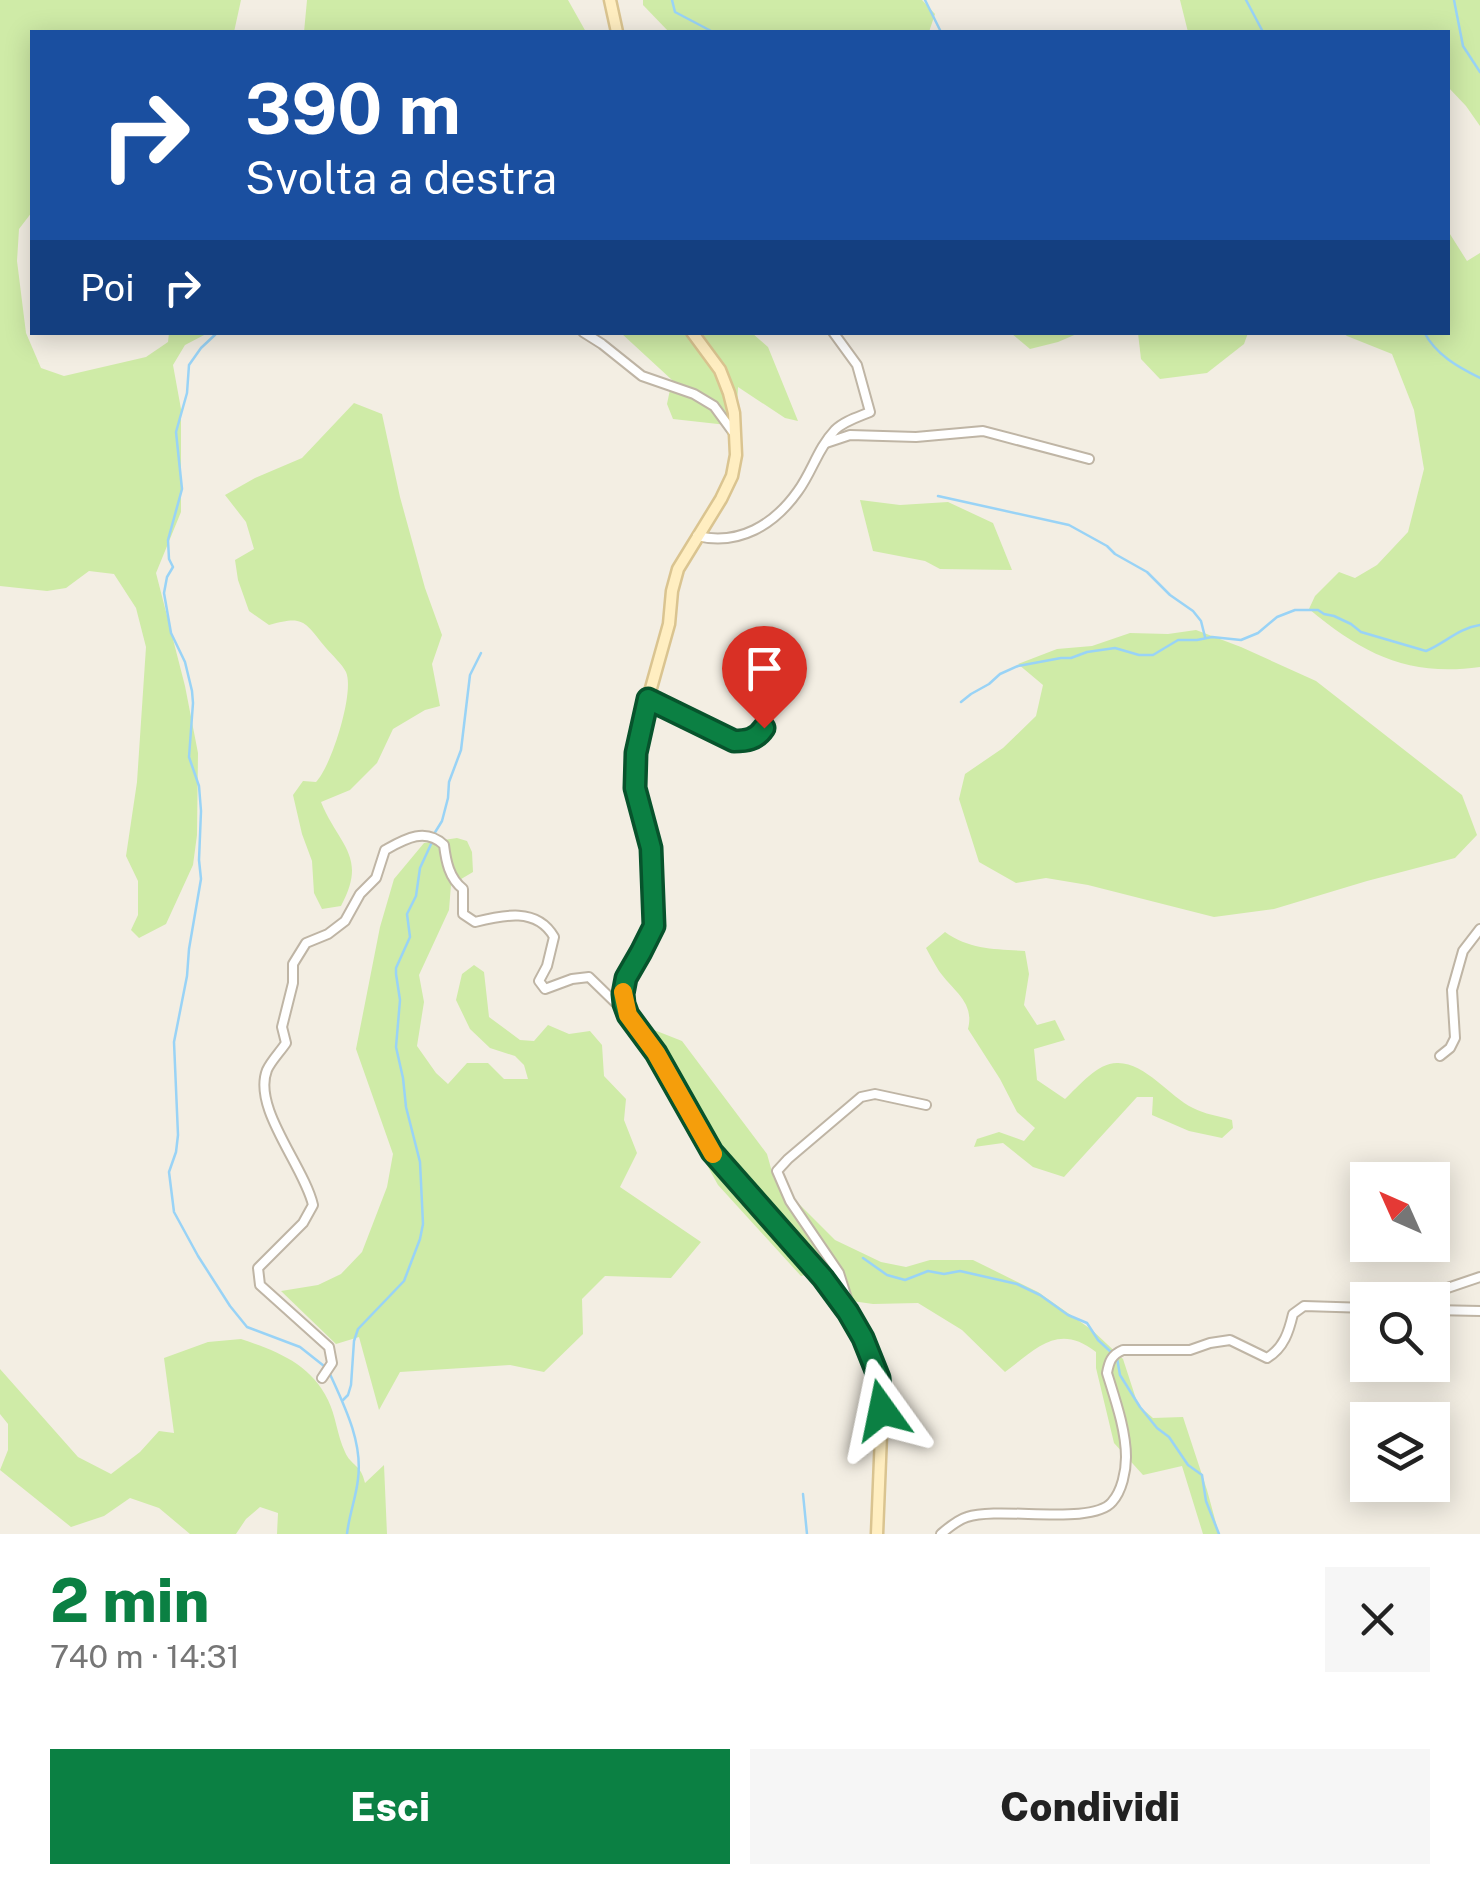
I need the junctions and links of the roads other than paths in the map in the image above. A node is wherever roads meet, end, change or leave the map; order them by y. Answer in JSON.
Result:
{"nodes":[{"id":1,"x":610,"y":0,"type":"edge"},
{"id":2,"x":617,"y":30,"type":"edge"},
{"id":3,"x":588,"y":335,"type":"edge"},
{"id":4,"x":694,"y":335,"type":"edge"},
{"id":5,"x":835,"y":335,"type":"edge"},
{"id":6,"x":736,"y":436,"type":"junction"},
{"id":7,"x":826,"y":443,"type":"junction"},
{"id":8,"x":1089,"y":459,"type":"dead end"},
{"id":9,"x":697,"y":536,"type":"junction"},
{"id":10,"x":648,"y":699,"type":"junction"},
{"id":11,"x":768,"y":721,"type":"dead end"},
{"id":12,"x":1480,"y":930,"type":"edge"},
{"id":13,"x":628,"y":1015,"type":"junction"},
{"id":14,"x":1440,"y":1056,"type":"dead end"},
{"id":15,"x":926,"y":1105,"type":"dead end"},
{"id":16,"x":1480,"y":1277,"type":"edge"},
{"id":17,"x":1450,"y":1287,"type":"edge"},
{"id":18,"x":1350,"y":1307,"type":"edge"},
{"id":19,"x":1450,"y":1310,"type":"edge"},
{"id":20,"x":1480,"y":1311,"type":"edge"},
{"id":21,"x":857,"y":1328,"type":"junction"},
{"id":22,"x":322,"y":1378,"type":"dead end"},
{"id":23,"x":877,"y":1534,"type":"edge"},
{"id":24,"x":940,"y":1534,"type":"edge"}],
"edges":[{"from":1,"to":2,"type":"street"},
{"from":3,"to":6,"type":"street"},
{"from":4,"to":6,"type":"street"},
{"from":5,"to":7,"type":"street"},
{"from":6,"to":9,"type":"street"},
{"from":7,"to":8,"type":"street"},
{"from":7,"to":9,"type":"street"},
{"from":9,"to":10,"type":"street"},
{"from":10,"to":11,"type":"street"},
{"from":10,"to":13,"type":"street"},
{"from":12,"to":14,"type":"street"},
{"from":13,"to":21,"type":"street"},
{"from":13,"to":22,"type":"street"},
{"from":15,"to":21,"type":"street"},
{"from":16,"to":17,"type":"street"},
{"from":18,"to":24,"type":"street"},
{"from":19,"to":20,"type":"street"},
{"from":21,"to":23,"type":"street"}]}
